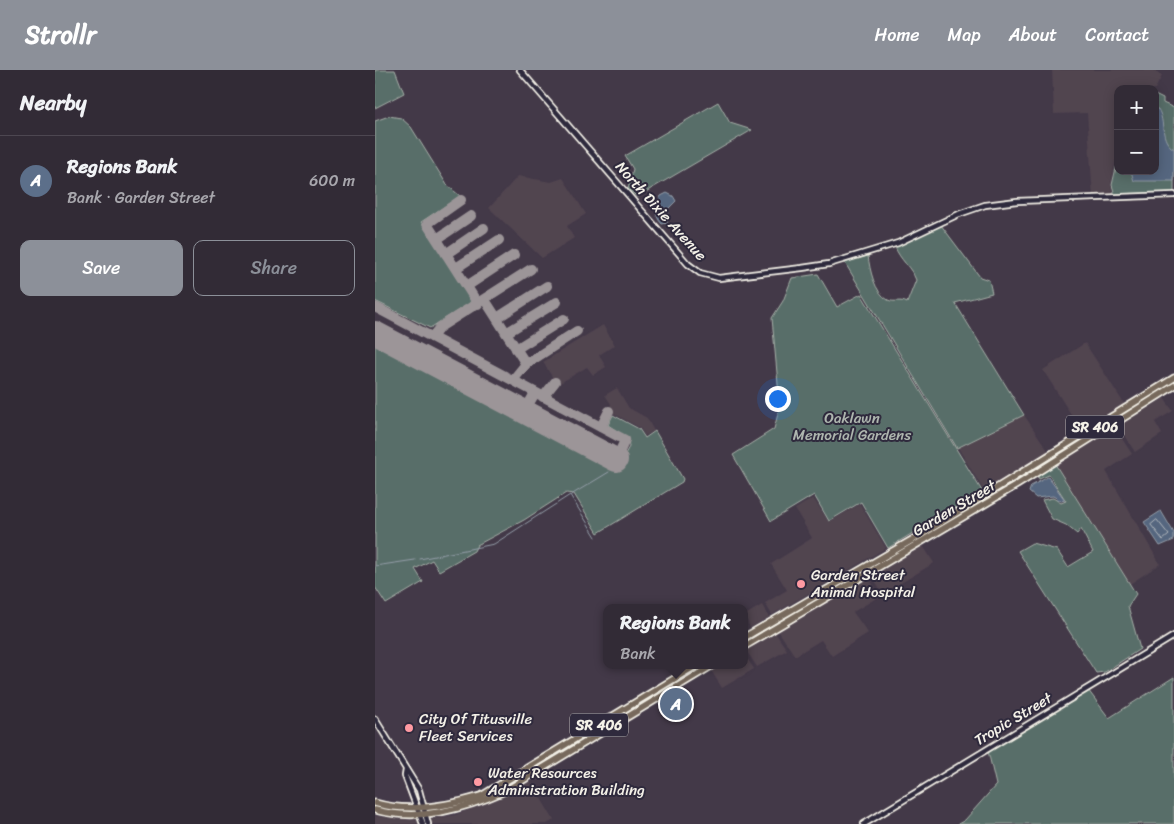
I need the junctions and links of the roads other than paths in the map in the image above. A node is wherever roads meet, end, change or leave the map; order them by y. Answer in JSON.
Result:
{"nodes":[{"id":1,"x":520,"y":70,"type":"edge"},
{"id":2,"x":1174,"y":195,"type":"edge"},
{"id":3,"x":1174,"y":378,"type":"edge"},
{"id":4,"x":1174,"y":386,"type":"edge"},
{"id":5,"x":801,"y":603,"type":"junction"},
{"id":6,"x":808,"y":608,"type":"junction"},
{"id":7,"x":748,"y":635,"type":"edge"},
{"id":8,"x":1174,"y":636,"type":"edge"},
{"id":9,"x":748,"y":644,"type":"edge"},
{"id":10,"x":691,"y":669,"type":"edge"},
{"id":11,"x":706,"y":669,"type":"edge"},
{"id":12,"x":375,"y":719,"type":"edge"},
{"id":13,"x":406,"y":770,"type":"junction"},
{"id":14,"x":375,"y":803,"type":"edge"},
{"id":15,"x":417,"y":807,"type":"junction"},
{"id":16,"x":375,"y":810,"type":"edge"},
{"id":17,"x":423,"y":812,"type":"junction"},
{"id":18,"x":423,"y":824,"type":"edge"},
{"id":19,"x":429,"y":824,"type":"edge"},
{"id":20,"x":864,"y":824,"type":"edge"}],
"edges":[{"from":1,"to":2,"type":"street","name":"North Dixie Avenue"},
{"from":3,"to":5,"type":"main road","name":"Garden Street","number":"SR 406"},
{"from":4,"to":6,"type":"main road","name":"Garden Street","number":"SR 406"},
{"from":5,"to":6,"type":"main road"},
{"from":5,"to":7,"type":"main road","name":"Garden Street","number":"SR 406"},
{"from":6,"to":9,"type":"main road","name":"Garden Street","number":"SR 406"},
{"from":8,"to":20,"type":"street","name":"Tropic Street"},
{"from":10,"to":17,"type":"main road","number":"SR 406"},
{"from":11,"to":17,"type":"main road","number":"SR 406"},
{"from":12,"to":13,"type":"street"},
{"from":13,"to":15,"type":"street"},
{"from":13,"to":17,"type":"street"},
{"from":14,"to":15,"type":"main road","number":"SR 406"},
{"from":15,"to":17,"type":"main road","number":"SR 406"},
{"from":16,"to":17,"type":"main road","number":"SR 406"},
{"from":17,"to":18,"type":"street"},
{"from":17,"to":19,"type":"street"}]}
